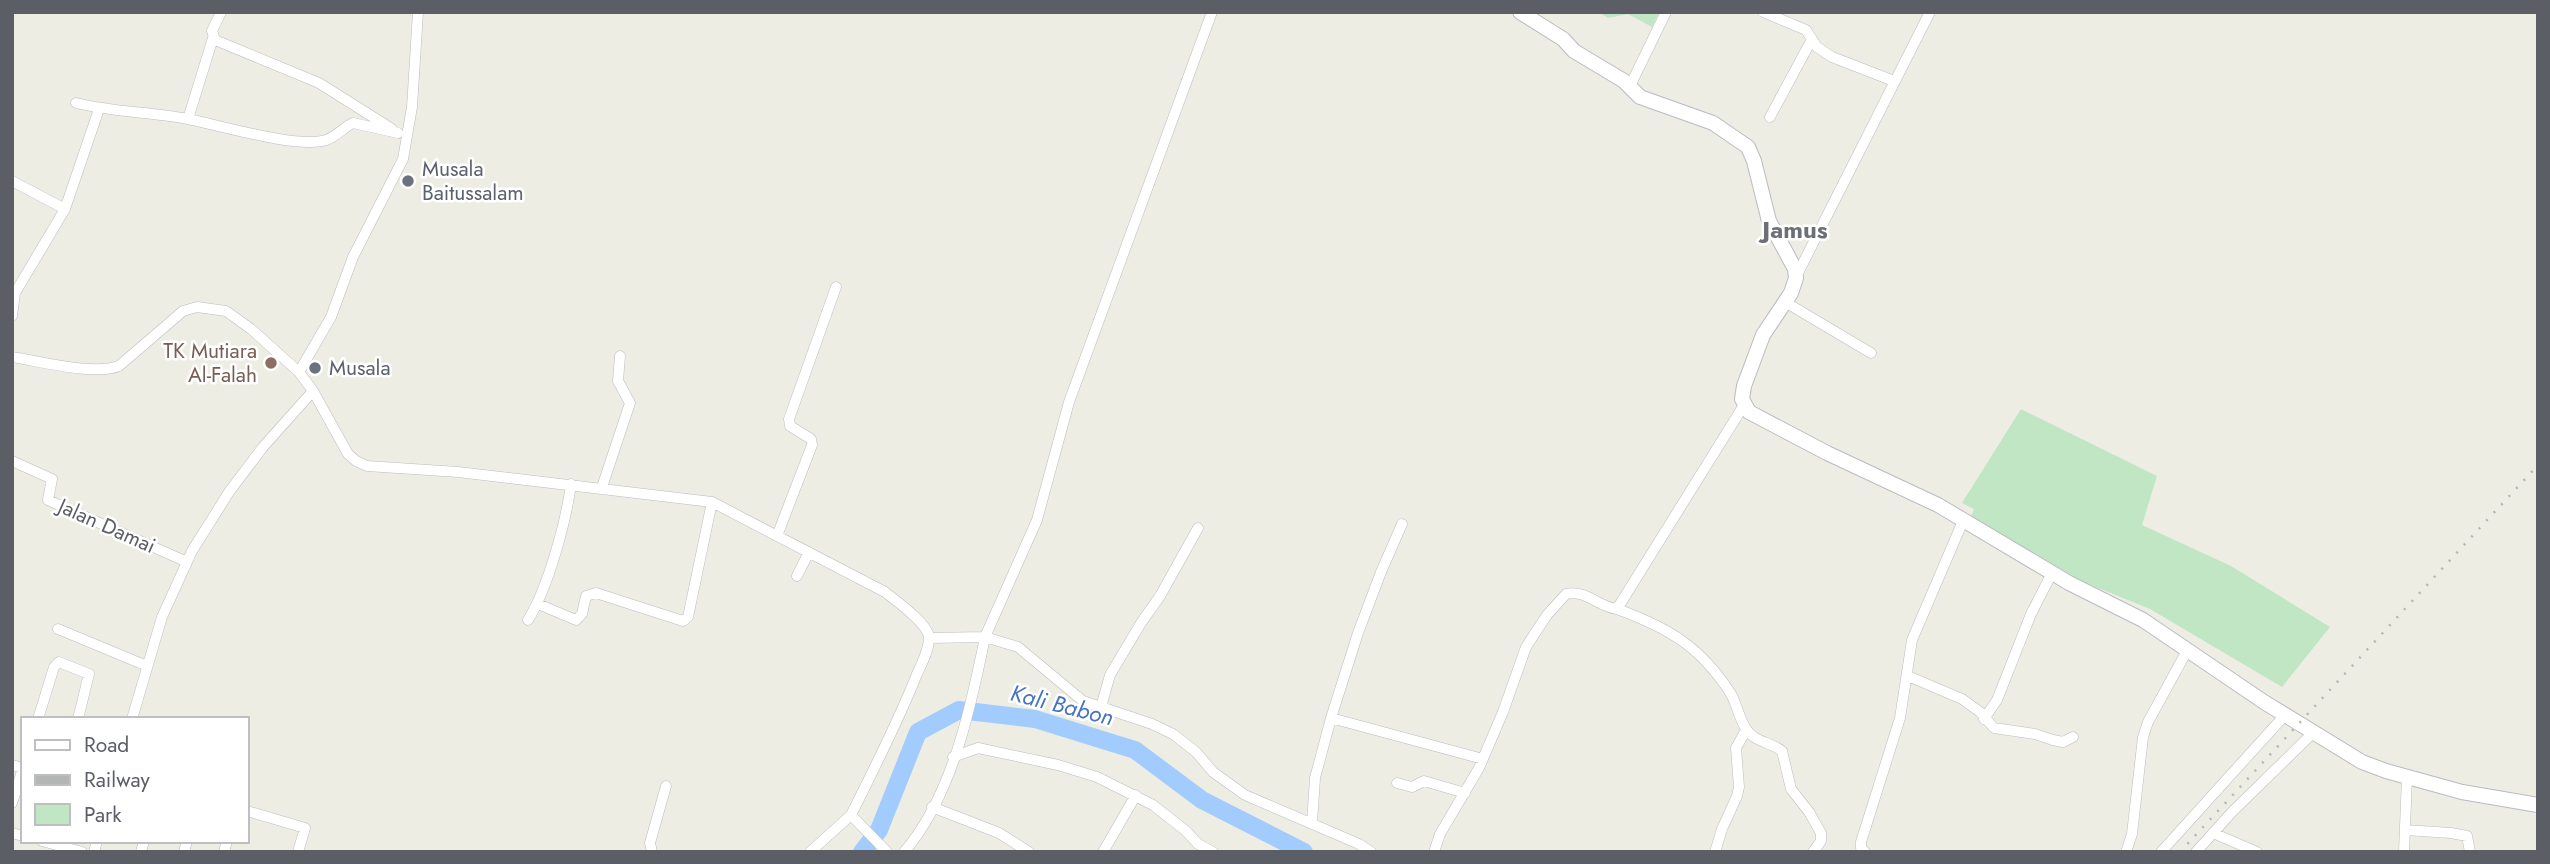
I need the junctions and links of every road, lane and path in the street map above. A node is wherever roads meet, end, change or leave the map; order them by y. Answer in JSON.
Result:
{"nodes":[{"id":1,"x":221,"y":12,"type":"edge"},
{"id":2,"x":418,"y":12,"type":"edge"},
{"id":3,"x":1212,"y":12,"type":"edge"},
{"id":4,"x":1520,"y":12,"type":"edge"},
{"id":5,"x":1665,"y":12,"type":"edge"},
{"id":6,"x":1763,"y":12,"type":"edge"},
{"id":7,"x":1930,"y":12,"type":"edge"},
{"id":8,"x":213,"y":38,"type":"junction"},
{"id":9,"x":1812,"y":39,"type":"junction"},
{"id":10,"x":1894,"y":81,"type":"junction"},
{"id":11,"x":1630,"y":86,"type":"junction"},
{"id":12,"x":75,"y":103,"type":"dead end"},
{"id":13,"x":99,"y":109,"type":"junction"},
{"id":14,"x":1770,"y":117,"type":"dead end"},
{"id":15,"x":188,"y":119,"type":"junction"},
{"id":16,"x":402,"y":135,"type":"junction"},
{"id":17,"x":12,"y":181,"type":"edge"},
{"id":18,"x":65,"y":209,"type":"junction"},
{"id":19,"x":1796,"y":278,"type":"junction"},
{"id":20,"x":836,"y":287,"type":"dead end"},
{"id":21,"x":14,"y":293,"type":"edge"},
{"id":22,"x":1785,"y":302,"type":"junction"},
{"id":23,"x":12,"y":316,"type":"edge"},
{"id":24,"x":1871,"y":354,"type":"dead end"},
{"id":25,"x":620,"y":356,"type":"dead end"},
{"id":26,"x":12,"y":357,"type":"edge"},
{"id":27,"x":299,"y":372,"type":"junction"},
{"id":28,"x":313,"y":391,"type":"junction"},
{"id":29,"x":1744,"y":405,"type":"junction"},
{"id":30,"x":12,"y":461,"type":"edge"},
{"id":31,"x":571,"y":484,"type":"junction"},
{"id":32,"x":602,"y":487,"type":"junction"},
{"id":33,"x":712,"y":502,"type":"junction"},
{"id":34,"x":1963,"y":522,"type":"junction"},
{"id":35,"x":1402,"y":524,"type":"dead end"},
{"id":36,"x":1198,"y":528,"type":"dead end"},
{"id":37,"x":777,"y":536,"type":"junction"},
{"id":38,"x":809,"y":552,"type":"junction"},
{"id":39,"x":187,"y":562,"type":"junction"},
{"id":40,"x":2052,"y":572,"type":"junction"},
{"id":41,"x":797,"y":576,"type":"dead end"},
{"id":42,"x":538,"y":604,"type":"junction"},
{"id":43,"x":1617,"y":609,"type":"junction"},
{"id":44,"x":528,"y":620,"type":"dead end"},
{"id":45,"x":58,"y":629,"type":"dead end"},
{"id":46,"x":985,"y":637,"type":"junction"},
{"id":47,"x":929,"y":638,"type":"junction"},
{"id":48,"x":2188,"y":649,"type":"junction"},
{"id":49,"x":148,"y":666,"type":"junction"},
{"id":50,"x":1908,"y":676,"type":"junction"},
{"id":51,"x":1101,"y":707,"type":"junction"},
{"id":52,"x":2285,"y":715,"type":"junction"},
{"id":53,"x":39,"y":717,"type":"edge"},
{"id":54,"x":78,"y":717,"type":"edge"},
{"id":55,"x":133,"y":717,"type":"edge"},
{"id":56,"x":1331,"y":718,"type":"junction"},
{"id":57,"x":1984,"y":719,"type":"junction"},
{"id":58,"x":1746,"y":730,"type":"junction"},
{"id":59,"x":2314,"y":732,"type":"junction"},
{"id":60,"x":2073,"y":737,"type":"dead end"},
{"id":61,"x":953,"y":757,"type":"junction"},
{"id":62,"x":1483,"y":759,"type":"junction"},
{"id":63,"x":21,"y":774,"type":"edge"},
{"id":64,"x":2407,"y":777,"type":"junction"},
{"id":65,"x":1397,"y":783,"type":"dead end"},
{"id":66,"x":666,"y":786,"type":"dead end"},
{"id":67,"x":1465,"y":793,"type":"junction"},
{"id":68,"x":1136,"y":794,"type":"junction"},
{"id":69,"x":12,"y":803,"type":"edge"},
{"id":70,"x":2538,"y":806,"type":"edge"},
{"id":71,"x":932,"y":807,"type":"junction"},
{"id":72,"x":248,"y":811,"type":"edge"},
{"id":73,"x":853,"y":818,"type":"junction"},
{"id":74,"x":1311,"y":823,"type":"junction"},
{"id":75,"x":2404,"y":830,"type":"junction"},
{"id":76,"x":2213,"y":833,"type":"junction"},
{"id":77,"x":48,"y":843,"type":"edge"},
{"id":78,"x":82,"y":852,"type":"edge"},
{"id":79,"x":298,"y":852,"type":"edge"},
{"id":80,"x":652,"y":852,"type":"edge"},
{"id":81,"x":810,"y":852,"type":"edge"},
{"id":82,"x":887,"y":852,"type":"edge"},
{"id":83,"x":904,"y":852,"type":"edge"},
{"id":84,"x":1029,"y":852,"type":"edge"},
{"id":85,"x":1103,"y":852,"type":"edge"},
{"id":86,"x":1213,"y":852,"type":"edge"},
{"id":87,"x":1371,"y":852,"type":"edge"},
{"id":88,"x":1434,"y":852,"type":"edge"},
{"id":89,"x":1715,"y":852,"type":"edge"},
{"id":90,"x":1813,"y":852,"type":"edge"},
{"id":91,"x":1864,"y":852,"type":"edge"},
{"id":92,"x":2126,"y":852,"type":"edge"},
{"id":93,"x":2161,"y":852,"type":"edge"},
{"id":94,"x":2196,"y":852,"type":"edge"},
{"id":95,"x":2257,"y":852,"type":"edge"},
{"id":96,"x":2404,"y":852,"type":"edge"},
{"id":97,"x":2470,"y":852,"type":"edge"}],
"edges":[{"from":1,"to":8,"type":"street"},
{"from":2,"to":16,"type":"street"},
{"from":3,"to":46,"type":"street"},
{"from":4,"to":11,"type":"street"},
{"from":5,"to":11,"type":"street"},
{"from":6,"to":9,"type":"street"},
{"from":7,"to":10,"type":"street"},
{"from":8,"to":15,"type":"street"},
{"from":8,"to":16,"type":"street"},
{"from":9,"to":10,"type":"street"},
{"from":9,"to":14,"type":"street"},
{"from":10,"to":19,"type":"street"},
{"from":11,"to":19,"type":"street"},
{"from":12,"to":13,"type":"street"},
{"from":13,"to":15,"type":"street"},
{"from":13,"to":18,"type":"street"},
{"from":15,"to":16,"type":"street"},
{"from":16,"to":27,"type":"street"},
{"from":17,"to":18,"type":"street"},
{"from":18,"to":21,"type":"street"},
{"from":19,"to":22,"type":"street"},
{"from":20,"to":37,"type":"street"},
{"from":21,"to":23,"type":"street"},
{"from":22,"to":24,"type":"street"},
{"from":22,"to":29,"type":"street"},
{"from":25,"to":32,"type":"street"},
{"from":26,"to":27,"type":"street"},
{"from":27,"to":28,"type":"street"},
{"from":28,"to":31,"type":"street"},
{"from":28,"to":39,"type":"street"},
{"from":29,"to":34,"type":"street"},
{"from":29,"to":43,"type":"street"},
{"from":30,"to":39,"type":"street","name":"Jalan Damai"},
{"from":31,"to":32,"type":"street"},
{"from":31,"to":42,"type":"street"},
{"from":32,"to":33,"type":"street"},
{"from":33,"to":37,"type":"street"},
{"from":33,"to":42,"type":"street"},
{"from":34,"to":40,"type":"street"},
{"from":34,"to":50,"type":"street"},
{"from":35,"to":56,"type":"street"},
{"from":36,"to":51,"type":"street"},
{"from":37,"to":38,"type":"street"},
{"from":38,"to":41,"type":"street"},
{"from":38,"to":47,"type":"street"},
{"from":39,"to":49,"type":"street"},
{"from":40,"to":48,"type":"street"},
{"from":40,"to":57,"type":"street"},
{"from":42,"to":44,"type":"street"},
{"from":43,"to":58,"type":"street"},
{"from":43,"to":62,"type":"street"},
{"from":45,"to":49,"type":"street"},
{"from":46,"to":47,"type":"street"},
{"from":46,"to":51,"type":"street"},
{"from":46,"to":61,"type":"street"},
{"from":47,"to":73,"type":"street"},
{"from":48,"to":52,"type":"street"},
{"from":48,"to":92,"type":"street"},
{"from":49,"to":55,"type":"street"},
{"from":50,"to":57,"type":"street"},
{"from":50,"to":91,"type":"street"},
{"from":51,"to":74,"type":"street"},
{"from":52,"to":59,"type":"street"},
{"from":52,"to":93,"type":"street"},
{"from":53,"to":54,"type":"street"},
{"from":56,"to":62,"type":"street"},
{"from":56,"to":74,"type":"street"},
{"from":57,"to":60,"type":"street"},
{"from":58,"to":89,"type":"street"},
{"from":58,"to":90,"type":"street"},
{"from":59,"to":64,"type":"street"},
{"from":59,"to":76,"type":"street"},
{"from":61,"to":68,"type":"street"},
{"from":61,"to":71,"type":"street"},
{"from":62,"to":67,"type":"street"},
{"from":63,"to":69,"type":"street"},
{"from":64,"to":70,"type":"street"},
{"from":64,"to":75,"type":"street"},
{"from":65,"to":67,"type":"street"},
{"from":66,"to":80,"type":"street"},
{"from":67,"to":88,"type":"street"},
{"from":68,"to":85,"type":"street"},
{"from":68,"to":86,"type":"street"},
{"from":71,"to":83,"type":"street"},
{"from":71,"to":84,"type":"street"},
{"from":72,"to":79,"type":"street"},
{"from":73,"to":81,"type":"street"},
{"from":73,"to":82,"type":"street"},
{"from":74,"to":87,"type":"street"},
{"from":75,"to":96,"type":"street"},
{"from":75,"to":97,"type":"street"},
{"from":76,"to":94,"type":"street"},
{"from":76,"to":95,"type":"street"},
{"from":77,"to":78,"type":"street"}]}
